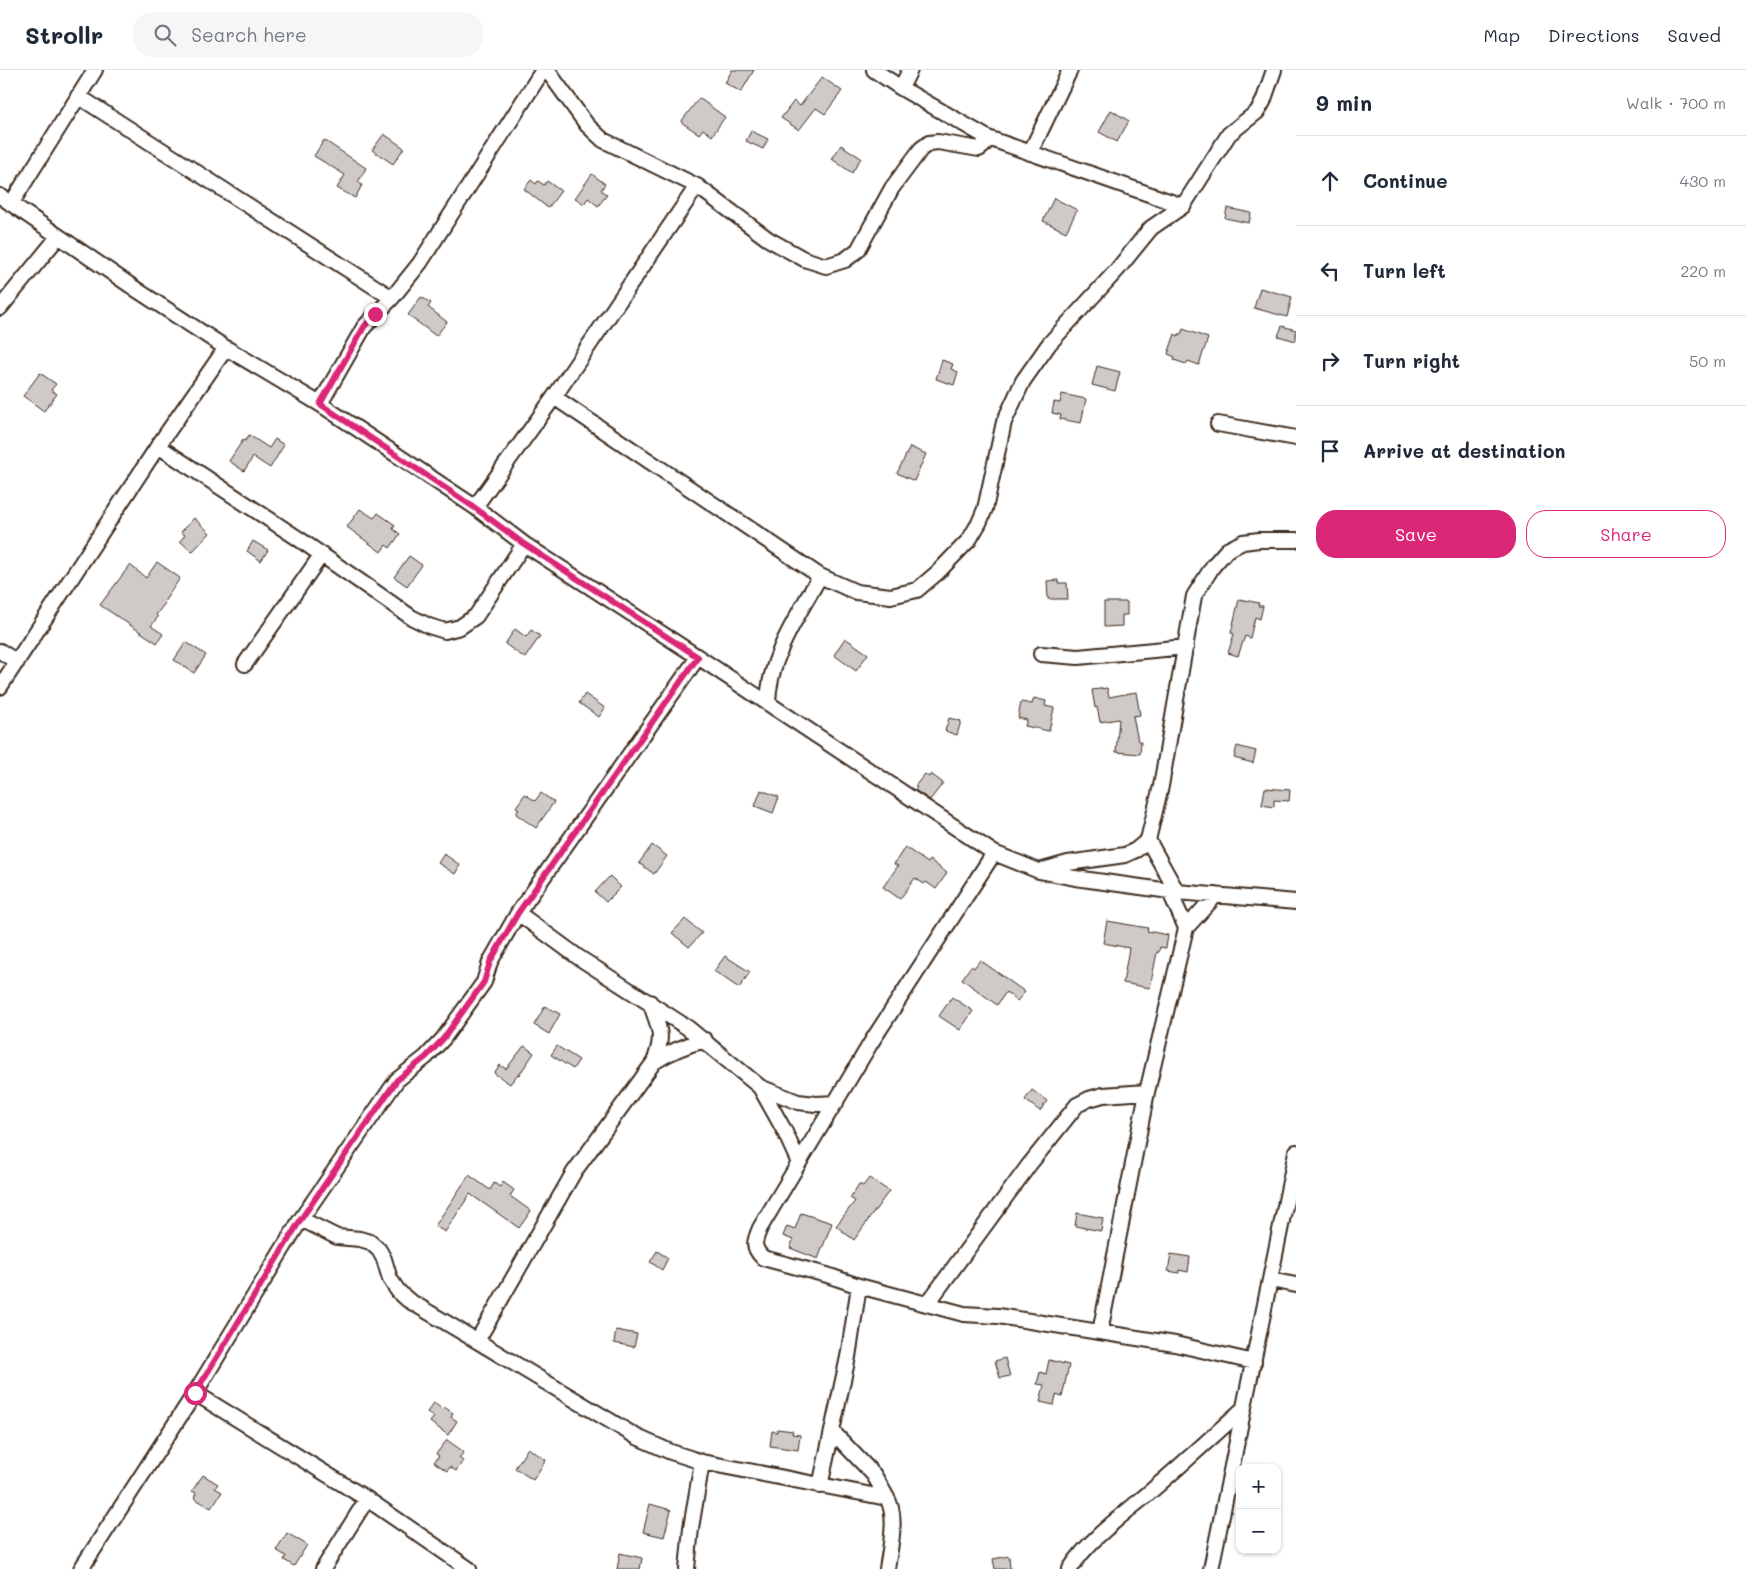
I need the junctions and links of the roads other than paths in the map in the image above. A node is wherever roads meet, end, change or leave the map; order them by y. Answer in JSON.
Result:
{"nodes":[{"id":1,"x":95,"y":70,"type":"edge"},
{"id":2,"x":545,"y":70,"type":"edge"},
{"id":3,"x":874,"y":70,"type":"edge"},
{"id":4,"x":910,"y":70,"type":"edge"},
{"id":5,"x":1070,"y":70,"type":"edge"},
{"id":6,"x":1274,"y":70,"type":"edge"},
{"id":7,"x":902,"y":88,"type":"junction"},
{"id":8,"x":78,"y":96,"type":"junction"},
{"id":9,"x":988,"y":138,"type":"junction"},
{"id":10,"x":1030,"y":153,"type":"junction"},
{"id":11,"x":697,"y":186,"type":"junction"},
{"id":12,"x":6,"y":200,"type":"edge"},
{"id":13,"x":1183,"y":206,"type":"junction"},
{"id":14,"x":58,"y":237,"type":"junction"},
{"id":15,"x":392,"y":298,"type":"junction"},
{"id":16,"x":0,"y":308,"type":"edge"},
{"id":17,"x":226,"y":348,"type":"junction"},
{"id":18,"x":554,"y":397,"type":"junction"},
{"id":19,"x":320,"y":404,"type":"junction"},
{"id":20,"x":1218,"y":424,"type":"dead end"},
{"id":21,"x":1296,"y":438,"type":"edge"},
{"id":22,"x":158,"y":446,"type":"junction"},
{"id":23,"x":475,"y":508,"type":"junction"},
{"id":24,"x":1296,"y":540,"type":"edge"},
{"id":25,"x":524,"y":544,"type":"junction"},
{"id":26,"x":322,"y":554,"type":"junction"},
{"id":27,"x":820,"y":576,"type":"junction"},
{"id":28,"x":1186,"y":648,"type":"junction"},
{"id":29,"x":0,"y":650,"type":"edge"},
{"id":30,"x":1041,"y":654,"type":"dead end"},
{"id":31,"x":698,"y":657,"type":"junction"},
{"id":32,"x":17,"y":662,"type":"junction"},
{"id":33,"x":245,"y":664,"type":"dead end"},
{"id":34,"x":0,"y":687,"type":"edge"},
{"id":35,"x":768,"y":704,"type":"junction"},
{"id":36,"x":1148,"y":840,"type":"junction"},
{"id":37,"x":994,"y":853,"type":"junction"},
{"id":38,"x":1039,"y":871,"type":"junction"},
{"id":39,"x":1173,"y":891,"type":"junction"},
{"id":40,"x":1216,"y":895,"type":"junction"},
{"id":41,"x":1296,"y":902,"type":"edge"},
{"id":42,"x":518,"y":913,"type":"junction"},
{"id":43,"x":1186,"y":928,"type":"junction"},
{"id":44,"x":650,"y":1002,"type":"junction"},
{"id":45,"x":705,"y":1040,"type":"junction"},
{"id":46,"x":654,"y":1062,"type":"junction"},
{"id":47,"x":760,"y":1087,"type":"junction"},
{"id":48,"x":1147,"y":1092,"type":"junction"},
{"id":49,"x":836,"y":1103,"type":"junction"},
{"id":50,"x":1296,"y":1152,"type":"edge"},
{"id":51,"x":799,"y":1163,"type":"junction"},
{"id":52,"x":301,"y":1219,"type":"junction"},
{"id":53,"x":1270,"y":1280,"type":"junction"},
{"id":54,"x":1296,"y":1285,"type":"edge"},
{"id":55,"x":859,"y":1286,"type":"junction"},
{"id":56,"x":928,"y":1303,"type":"junction"},
{"id":57,"x":1100,"y":1332,"type":"junction"},
{"id":58,"x":477,"y":1341,"type":"junction"},
{"id":59,"x":1254,"y":1362,"type":"junction"},
{"id":60,"x":195,"y":1393,"type":"junction"},
{"id":61,"x":1243,"y":1408,"type":"junction"},
{"id":62,"x":832,"y":1431,"type":"junction"},
{"id":63,"x":702,"y":1462,"type":"junction"},
{"id":64,"x":820,"y":1486,"type":"junction"},
{"id":65,"x":887,"y":1498,"type":"junction"},
{"id":66,"x":367,"y":1499,"type":"junction"},
{"id":67,"x":82,"y":1569,"type":"edge"},
{"id":68,"x":323,"y":1569,"type":"edge"},
{"id":69,"x":469,"y":1569,"type":"edge"},
{"id":70,"x":687,"y":1569,"type":"edge"},
{"id":71,"x":887,"y":1569,"type":"edge"},
{"id":72,"x":1070,"y":1569,"type":"edge"},
{"id":73,"x":1212,"y":1569,"type":"edge"}],
"edges":[{"from":1,"to":8,"type":"street"},
{"from":2,"to":11,"type":"street"},
{"from":2,"to":15,"type":"street"},
{"from":3,"to":7,"type":"street"},
{"from":4,"to":7,"type":"street"},
{"from":5,"to":10,"type":"street"},
{"from":6,"to":13,"type":"street"},
{"from":7,"to":9,"type":"street"},
{"from":8,"to":12,"type":"street"},
{"from":8,"to":15,"type":"street"},
{"from":9,"to":10,"type":"street"},
{"from":9,"to":11,"type":"street"},
{"from":10,"to":13,"type":"street"},
{"from":11,"to":18,"type":"street"},
{"from":12,"to":14,"type":"street"},
{"from":13,"to":27,"type":"street"},
{"from":14,"to":16,"type":"street"},
{"from":14,"to":17,"type":"street"},
{"from":15,"to":19,"type":"street"},
{"from":17,"to":19,"type":"street"},
{"from":17,"to":22,"type":"street"},
{"from":18,"to":23,"type":"street"},
{"from":18,"to":27,"type":"street"},
{"from":19,"to":23,"type":"street"},
{"from":20,"to":21,"type":"street"},
{"from":22,"to":26,"type":"street"},
{"from":22,"to":32,"type":"street"},
{"from":23,"to":25,"type":"street"},
{"from":24,"to":28,"type":"street"},
{"from":25,"to":26,"type":"street"},
{"from":25,"to":31,"type":"street"},
{"from":26,"to":33,"type":"street"},
{"from":27,"to":35,"type":"street"},
{"from":28,"to":30,"type":"street"},
{"from":28,"to":36,"type":"street"},
{"from":29,"to":32,"type":"street"},
{"from":31,"to":35,"type":"street"},
{"from":31,"to":42,"type":"street"},
{"from":32,"to":34,"type":"street"},
{"from":35,"to":37,"type":"street"},
{"from":36,"to":38,"type":"street"},
{"from":36,"to":39,"type":"street"},
{"from":37,"to":38,"type":"street"},
{"from":37,"to":49,"type":"street"},
{"from":38,"to":39,"type":"street"},
{"from":39,"to":40,"type":"street"},
{"from":39,"to":43,"type":"street"},
{"from":40,"to":41,"type":"street"},
{"from":40,"to":43,"type":"street"},
{"from":42,"to":44,"type":"street"},
{"from":42,"to":52,"type":"street"},
{"from":43,"to":48,"type":"street"},
{"from":44,"to":45,"type":"street"},
{"from":44,"to":46,"type":"street"},
{"from":45,"to":46,"type":"street"},
{"from":45,"to":47,"type":"street"},
{"from":46,"to":58,"type":"street"},
{"from":47,"to":49,"type":"street"},
{"from":47,"to":51,"type":"street"},
{"from":48,"to":56,"type":"street"},
{"from":48,"to":57,"type":"street"},
{"from":49,"to":51,"type":"street"},
{"from":50,"to":53,"type":"street"},
{"from":51,"to":55,"type":"street"},
{"from":52,"to":58,"type":"street"},
{"from":52,"to":60,"type":"street"},
{"from":53,"to":54,"type":"street"},
{"from":53,"to":59,"type":"street"},
{"from":55,"to":56,"type":"street"},
{"from":55,"to":62,"type":"street"},
{"from":56,"to":57,"type":"street"},
{"from":57,"to":59,"type":"street"},
{"from":58,"to":63,"type":"street"},
{"from":59,"to":61,"type":"street"},
{"from":60,"to":66,"type":"street"},
{"from":60,"to":67,"type":"street"},
{"from":61,"to":72,"type":"street"},
{"from":61,"to":73,"type":"street"},
{"from":62,"to":64,"type":"street"},
{"from":62,"to":65,"type":"street"},
{"from":63,"to":64,"type":"street"},
{"from":63,"to":70,"type":"street"},
{"from":64,"to":65,"type":"street"},
{"from":65,"to":71,"type":"street"},
{"from":66,"to":68,"type":"street"},
{"from":66,"to":69,"type":"street"}]}
